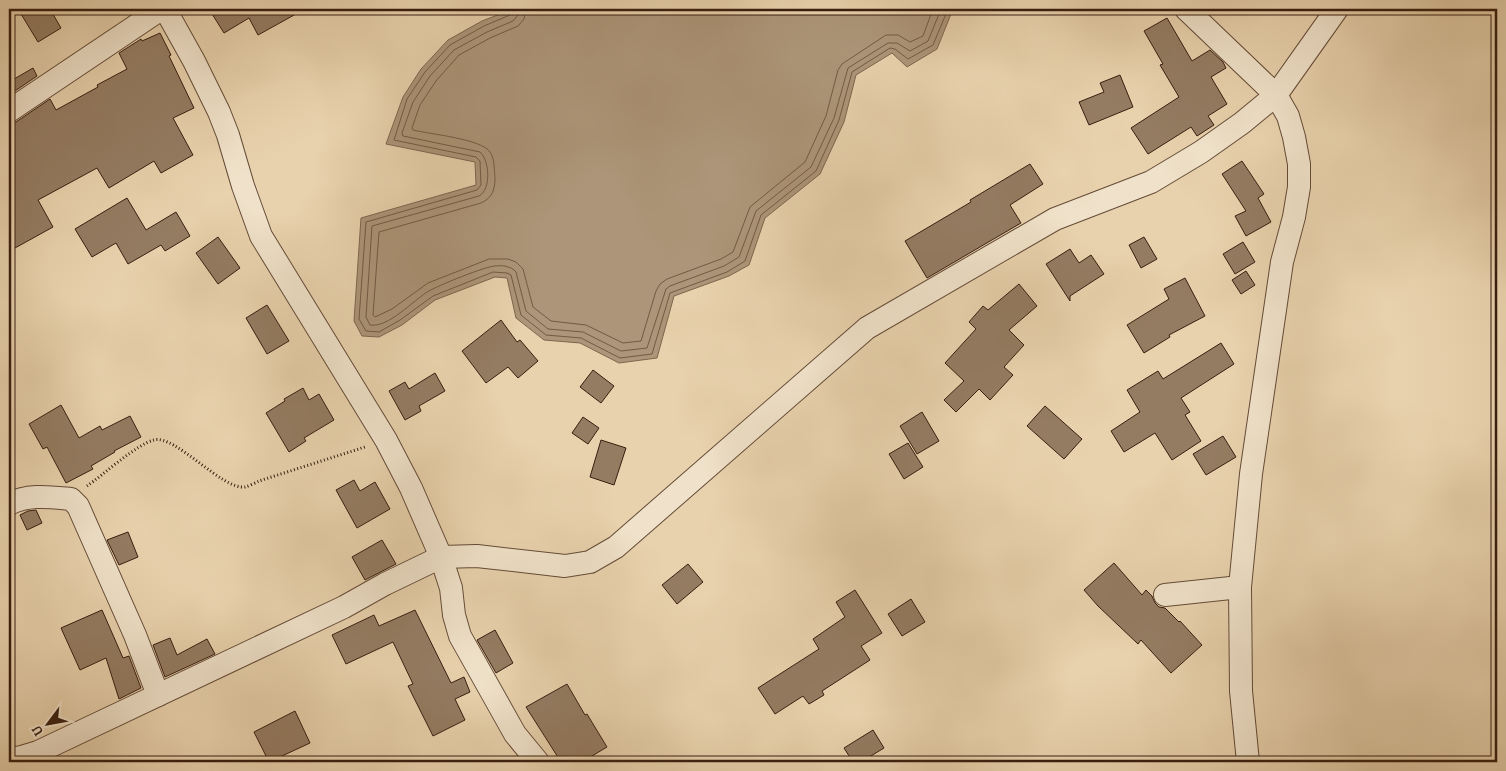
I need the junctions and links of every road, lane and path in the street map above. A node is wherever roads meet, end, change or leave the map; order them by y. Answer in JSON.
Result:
{"nodes":[{"id":1,"x":161,"y":9,"type":"edge"},
{"id":2,"x":164,"y":9,"type":"edge"},
{"id":3,"x":1186,"y":9,"type":"edge"},
{"id":4,"x":1337,"y":9,"type":"edge"},
{"id":5,"x":1276,"y":95,"type":"junction"},
{"id":6,"x":9,"y":111,"type":"edge"},
{"id":7,"x":386,"y":440,"type":"junction"},
{"id":8,"x":71,"y":499,"type":"junction"},
{"id":9,"x":9,"y":504,"type":"edge"},
{"id":10,"x":441,"y":557,"type":"junction"},
{"id":11,"x":1240,"y":587,"type":"junction"},
{"id":12,"x":1165,"y":595,"type":"dead end"},
{"id":13,"x":158,"y":695,"type":"junction"},
{"id":14,"x":9,"y":757,"type":"edge"},
{"id":15,"x":538,"y":762,"type":"edge"},
{"id":16,"x":1248,"y":762,"type":"edge"}],
"edges":[{"from":1,"to":6,"type":"street"},
{"from":2,"to":7,"type":"street"},
{"from":3,"to":5,"type":"street"},
{"from":4,"to":5,"type":"street"},
{"from":5,"to":10,"type":"street"},
{"from":5,"to":11,"type":"street"},
{"from":7,"to":8,"type":"path"},
{"from":7,"to":10,"type":"street"},
{"from":8,"to":9,"type":"street"},
{"from":8,"to":13,"type":"street"},
{"from":10,"to":13,"type":"street"},
{"from":10,"to":15,"type":"street"},
{"from":11,"to":12,"type":"street"},
{"from":11,"to":16,"type":"street"},
{"from":13,"to":14,"type":"street"}]}
